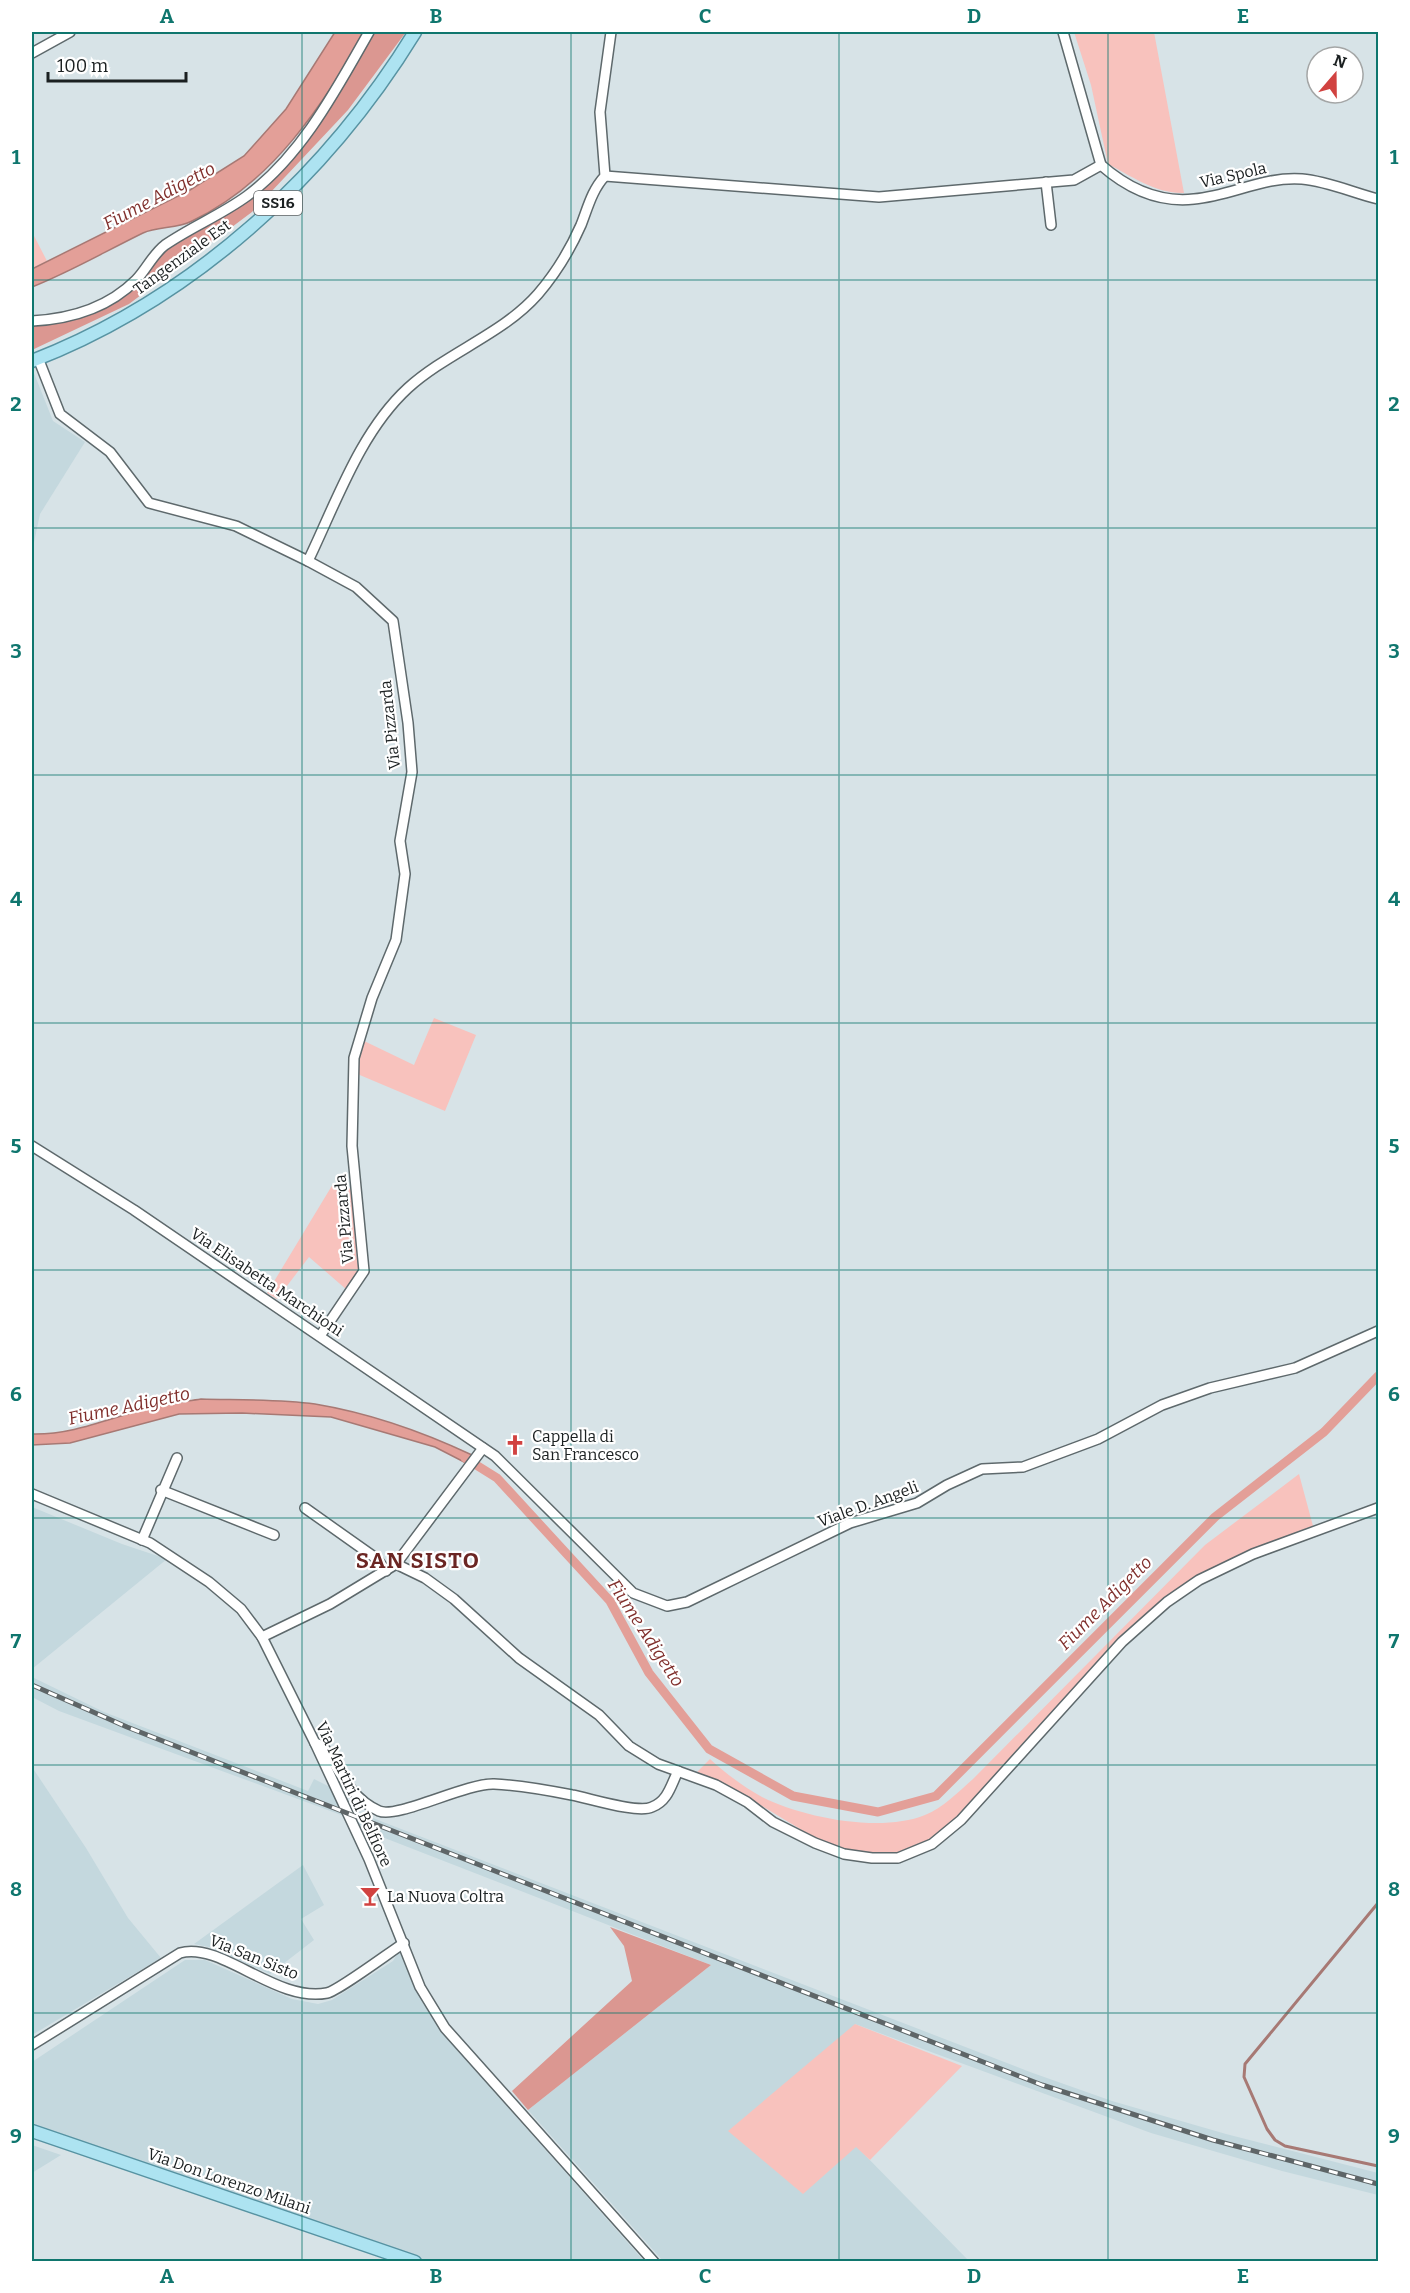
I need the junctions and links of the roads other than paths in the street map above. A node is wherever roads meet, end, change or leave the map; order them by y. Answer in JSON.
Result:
{"nodes":[{"id":1,"x":70,"y":32,"type":"edge"},
{"id":2,"x":369,"y":32,"type":"edge"},
{"id":3,"x":416,"y":32,"type":"edge"},
{"id":4,"x":611,"y":32,"type":"edge"},
{"id":5,"x":1063,"y":32,"type":"edge"},
{"id":6,"x":32,"y":53,"type":"edge"},
{"id":7,"x":1101,"y":165,"type":"junction"},
{"id":8,"x":605,"y":176,"type":"junction"},
{"id":9,"x":1046,"y":182,"type":"junction"},
{"id":10,"x":1378,"y":199,"type":"edge"},
{"id":11,"x":1051,"y":225,"type":"dead end"},
{"id":12,"x":32,"y":321,"type":"edge"},
{"id":13,"x":35,"y":360,"type":"edge"},
{"id":14,"x":308,"y":561,"type":"junction"},
{"id":15,"x":32,"y":1146,"type":"edge"},
{"id":16,"x":1378,"y":1331,"type":"edge"},
{"id":17,"x":320,"y":1336,"type":"junction"},
{"id":18,"x":480,"y":1451,"type":"junction"},
{"id":19,"x":177,"y":1458,"type":"dead end"},
{"id":20,"x":161,"y":1490,"type":"junction"},
{"id":21,"x":32,"y":1494,"type":"edge"},
{"id":22,"x":305,"y":1508,"type":"dead end"},
{"id":23,"x":1378,"y":1508,"type":"edge"},
{"id":24,"x":274,"y":1535,"type":"dead end"},
{"id":25,"x":142,"y":1540,"type":"junction"},
{"id":26,"x":396,"y":1564,"type":"junction"},
{"id":27,"x":386,"y":1571,"type":"junction"},
{"id":28,"x":262,"y":1636,"type":"junction"},
{"id":29,"x":315,"y":1743,"type":"junction"},
{"id":30,"x":678,"y":1771,"type":"junction"},
{"id":31,"x":404,"y":1943,"type":"junction"},
{"id":32,"x":32,"y":2045,"type":"edge"},
{"id":33,"x":32,"y":2131,"type":"edge"},
{"id":34,"x":415,"y":2262,"type":"edge"},
{"id":35,"x":654,"y":2262,"type":"edge"}],
"edges":[{"from":1,"to":6,"type":"street"},
{"from":2,"to":12,"type":"street"},
{"from":3,"to":13,"type":"main road","name":"Tangenziale Est","number":"SS16"},
{"from":4,"to":8,"type":"street"},
{"from":5,"to":7,"type":"street"},
{"from":7,"to":9,"type":"street"},
{"from":7,"to":10,"type":"street","name":"Via Spola"},
{"from":8,"to":9,"type":"street"},
{"from":8,"to":14,"type":"street"},
{"from":9,"to":11,"type":"street"},
{"from":13,"to":14,"type":"street","name":"Via Pizzarda"},
{"from":14,"to":17,"type":"street","name":"Via Pizzarda"},
{"from":15,"to":17,"type":"street","name":"Via Elisabetta Marchioni"},
{"from":16,"to":18,"type":"street","name":"Viale D. Angeli"},
{"from":17,"to":18,"type":"street","name":"Via Elisabetta Marchioni"},
{"from":18,"to":26,"type":"street"},
{"from":19,"to":20,"type":"street"},
{"from":20,"to":24,"type":"street"},
{"from":20,"to":25,"type":"street"},
{"from":21,"to":25,"type":"street","name":"Via Martiri di Belfiore"},
{"from":22,"to":27,"type":"street"},
{"from":23,"to":30,"type":"street"},
{"from":25,"to":28,"type":"street","name":"Via Martiri di Belfiore"},
{"from":26,"to":27,"type":"street"},
{"from":26,"to":30,"type":"street"},
{"from":27,"to":28,"type":"street"},
{"from":28,"to":29,"type":"street","name":"Via Martiri di Belfiore"},
{"from":29,"to":30,"type":"street"},
{"from":29,"to":31,"type":"street","name":"Via Martiri di Belfiore"},
{"from":31,"to":32,"type":"street","name":"Via San Sisto"},
{"from":31,"to":35,"type":"street","name":"Via Martiri di Belfiore"},
{"from":33,"to":34,"type":"main road","name":"Via Don Lorenzo Milani"}]}
